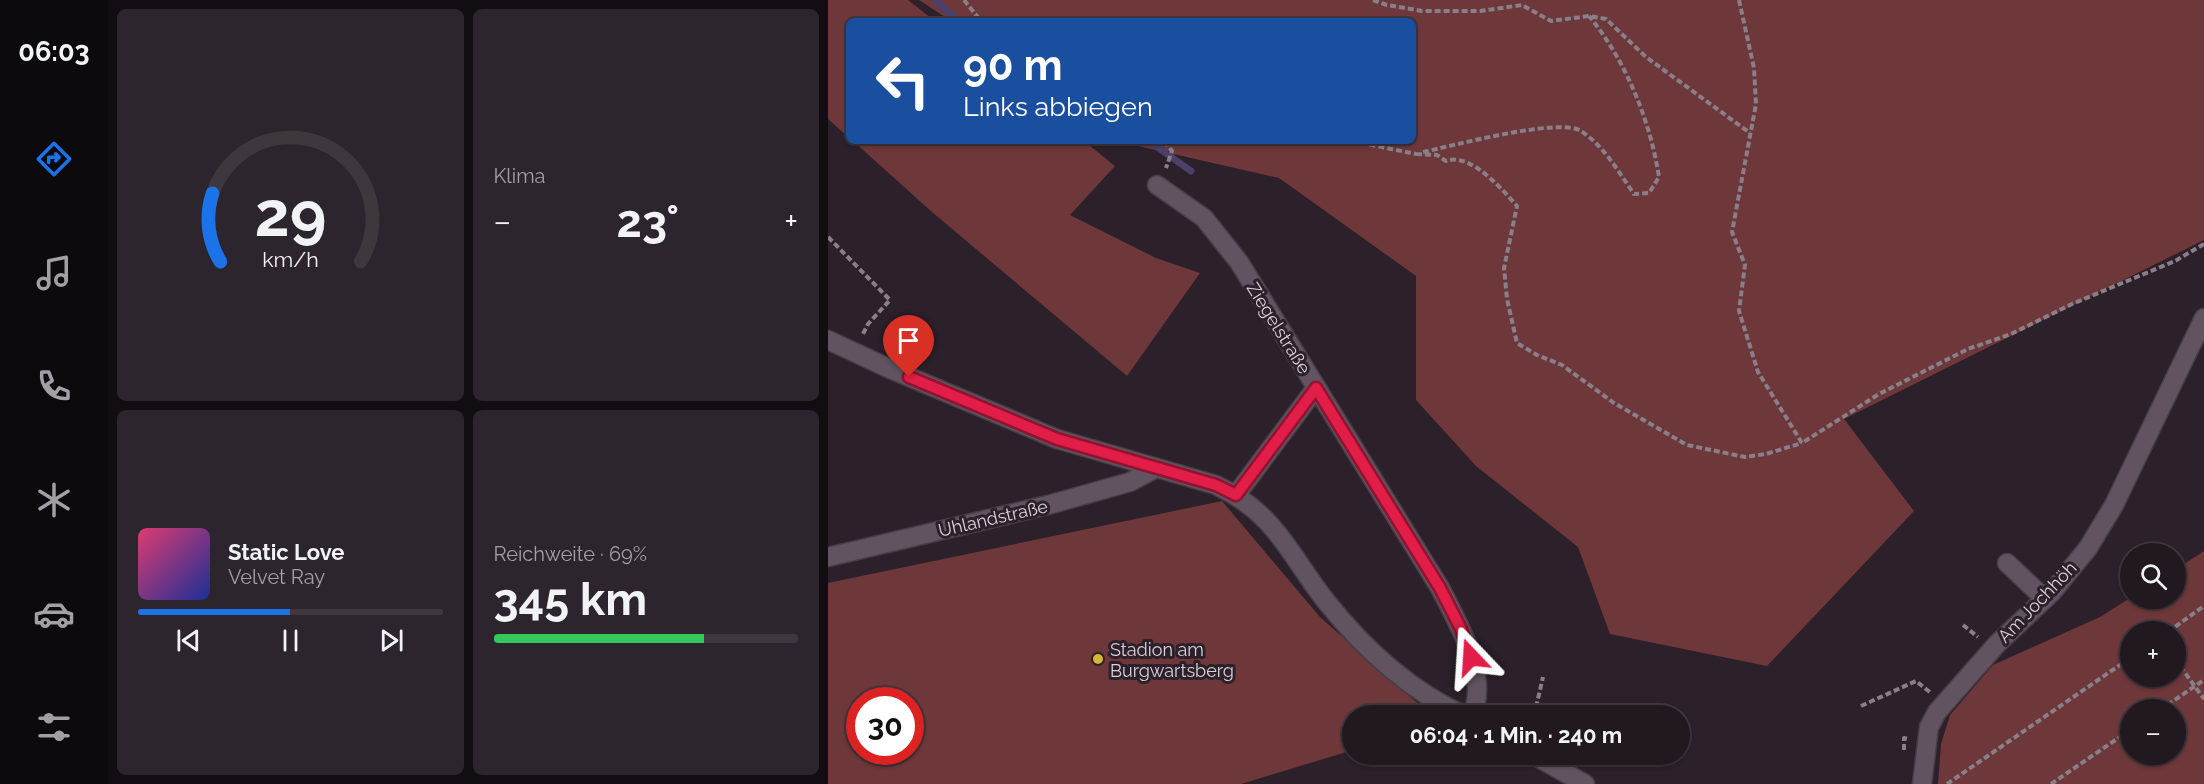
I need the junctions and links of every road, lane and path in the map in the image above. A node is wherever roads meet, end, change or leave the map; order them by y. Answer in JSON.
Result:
{"nodes":[{"id":1,"x":964,"y":0,"type":"edge"},
{"id":2,"x":1373,"y":0,"type":"edge"},
{"id":3,"x":1739,"y":0,"type":"edge"},
{"id":4,"x":1589,"y":16,"type":"junction"},
{"id":5,"x":979,"y":18,"type":"edge"},
{"id":6,"x":1750,"y":133,"type":"junction"},
{"id":7,"x":1166,"y":144,"type":"edge"},
{"id":8,"x":1367,"y":144,"type":"edge"},
{"id":9,"x":1416,"y":154,"type":"junction"},
{"id":10,"x":1170,"y":162,"type":"dead end"},
{"id":11,"x":1157,"y":185,"type":"dead end"},
{"id":12,"x":828,"y":237,"type":"edge"},
{"id":13,"x":2204,"y":244,"type":"edge"},
{"id":14,"x":2204,"y":318,"type":"edge"},
{"id":15,"x":828,"y":340,"type":"edge"},
{"id":16,"x":855,"y":351,"type":"junction"},
{"id":17,"x":1316,"y":388,"type":"junction"},
{"id":18,"x":1802,"y":443,"type":"junction"},
{"id":19,"x":1156,"y":468,"type":"junction"},
{"id":20,"x":1236,"y":495,"type":"junction"},
{"id":21,"x":828,"y":557,"type":"edge"},
{"id":22,"x":2007,"y":563,"type":"dead end"},
{"id":23,"x":2045,"y":599,"type":"junction"},
{"id":24,"x":2204,"y":606,"type":"edge"},
{"id":25,"x":2183,"y":621,"type":"edge"},
{"id":26,"x":1963,"y":625,"type":"dead end"},
{"id":27,"x":1978,"y":641,"type":"dead end"},
{"id":28,"x":2120,"y":665,"type":"edge"},
{"id":29,"x":2186,"y":673,"type":"edge"},
{"id":30,"x":1542,"y":677,"type":"dead end"},
{"id":31,"x":2204,"y":680,"type":"edge"},
{"id":32,"x":2195,"y":686,"type":"junction"},
{"id":33,"x":1937,"y":697,"type":"dead end"},
{"id":34,"x":2176,"y":699,"type":"edge"},
{"id":35,"x":2204,"y":699,"type":"edge"},
{"id":36,"x":1444,"y":705,"type":"edge"},
{"id":37,"x":1477,"y":705,"type":"edge"},
{"id":38,"x":1536,"y":705,"type":"edge"},
{"id":39,"x":1861,"y":706,"type":"dead end"},
{"id":40,"x":2120,"y":737,"type":"edge"},
{"id":41,"x":1551,"y":765,"type":"edge"},
{"id":42,"x":1584,"y":784,"type":"edge"},
{"id":43,"x":1922,"y":784,"type":"edge"},
{"id":44,"x":1947,"y":784,"type":"edge"},
{"id":45,"x":2051,"y":784,"type":"edge"}],
"edges":[{"from":1,"to":5,"type":"path"},
{"from":2,"to":4,"type":"path"},
{"from":3,"to":6,"type":"path"},
{"from":4,"to":6,"type":"path"},
{"from":4,"to":9,"type":"path"},
{"from":6,"to":18,"type":"path"},
{"from":7,"to":10,"type":"path"},
{"from":8,"to":9,"type":"path"},
{"from":9,"to":18,"type":"path"},
{"from":11,"to":17,"type":"street","name":"Ziegelstraße"},
{"from":12,"to":16,"type":"path"},
{"from":13,"to":18,"type":"path"},
{"from":14,"to":23,"type":"street","name":"Am Jochhöh"},
{"from":15,"to":16,"type":"street"},
{"from":16,"to":19,"type":"street"},
{"from":17,"to":20,"type":"street"},
{"from":17,"to":37,"type":"street","name":"Ziegelstraße"},
{"from":19,"to":20,"type":"street"},
{"from":19,"to":21,"type":"street","name":"Uhlandstraße"},
{"from":20,"to":36,"type":"street"},
{"from":22,"to":23,"type":"street"},
{"from":23,"to":43,"type":"street","name":"Am Jochhöh"},
{"from":24,"to":25,"type":"path"},
{"from":26,"to":27,"type":"path"},
{"from":28,"to":44,"type":"path"},
{"from":29,"to":32,"type":"path"},
{"from":30,"to":38,"type":"path"},
{"from":31,"to":32,"type":"path"},
{"from":32,"to":34,"type":"path"},
{"from":32,"to":35,"type":"path"},
{"from":33,"to":39,"type":"path"},
{"from":40,"to":45,"type":"path"},
{"from":41,"to":42,"type":"street"}]}
